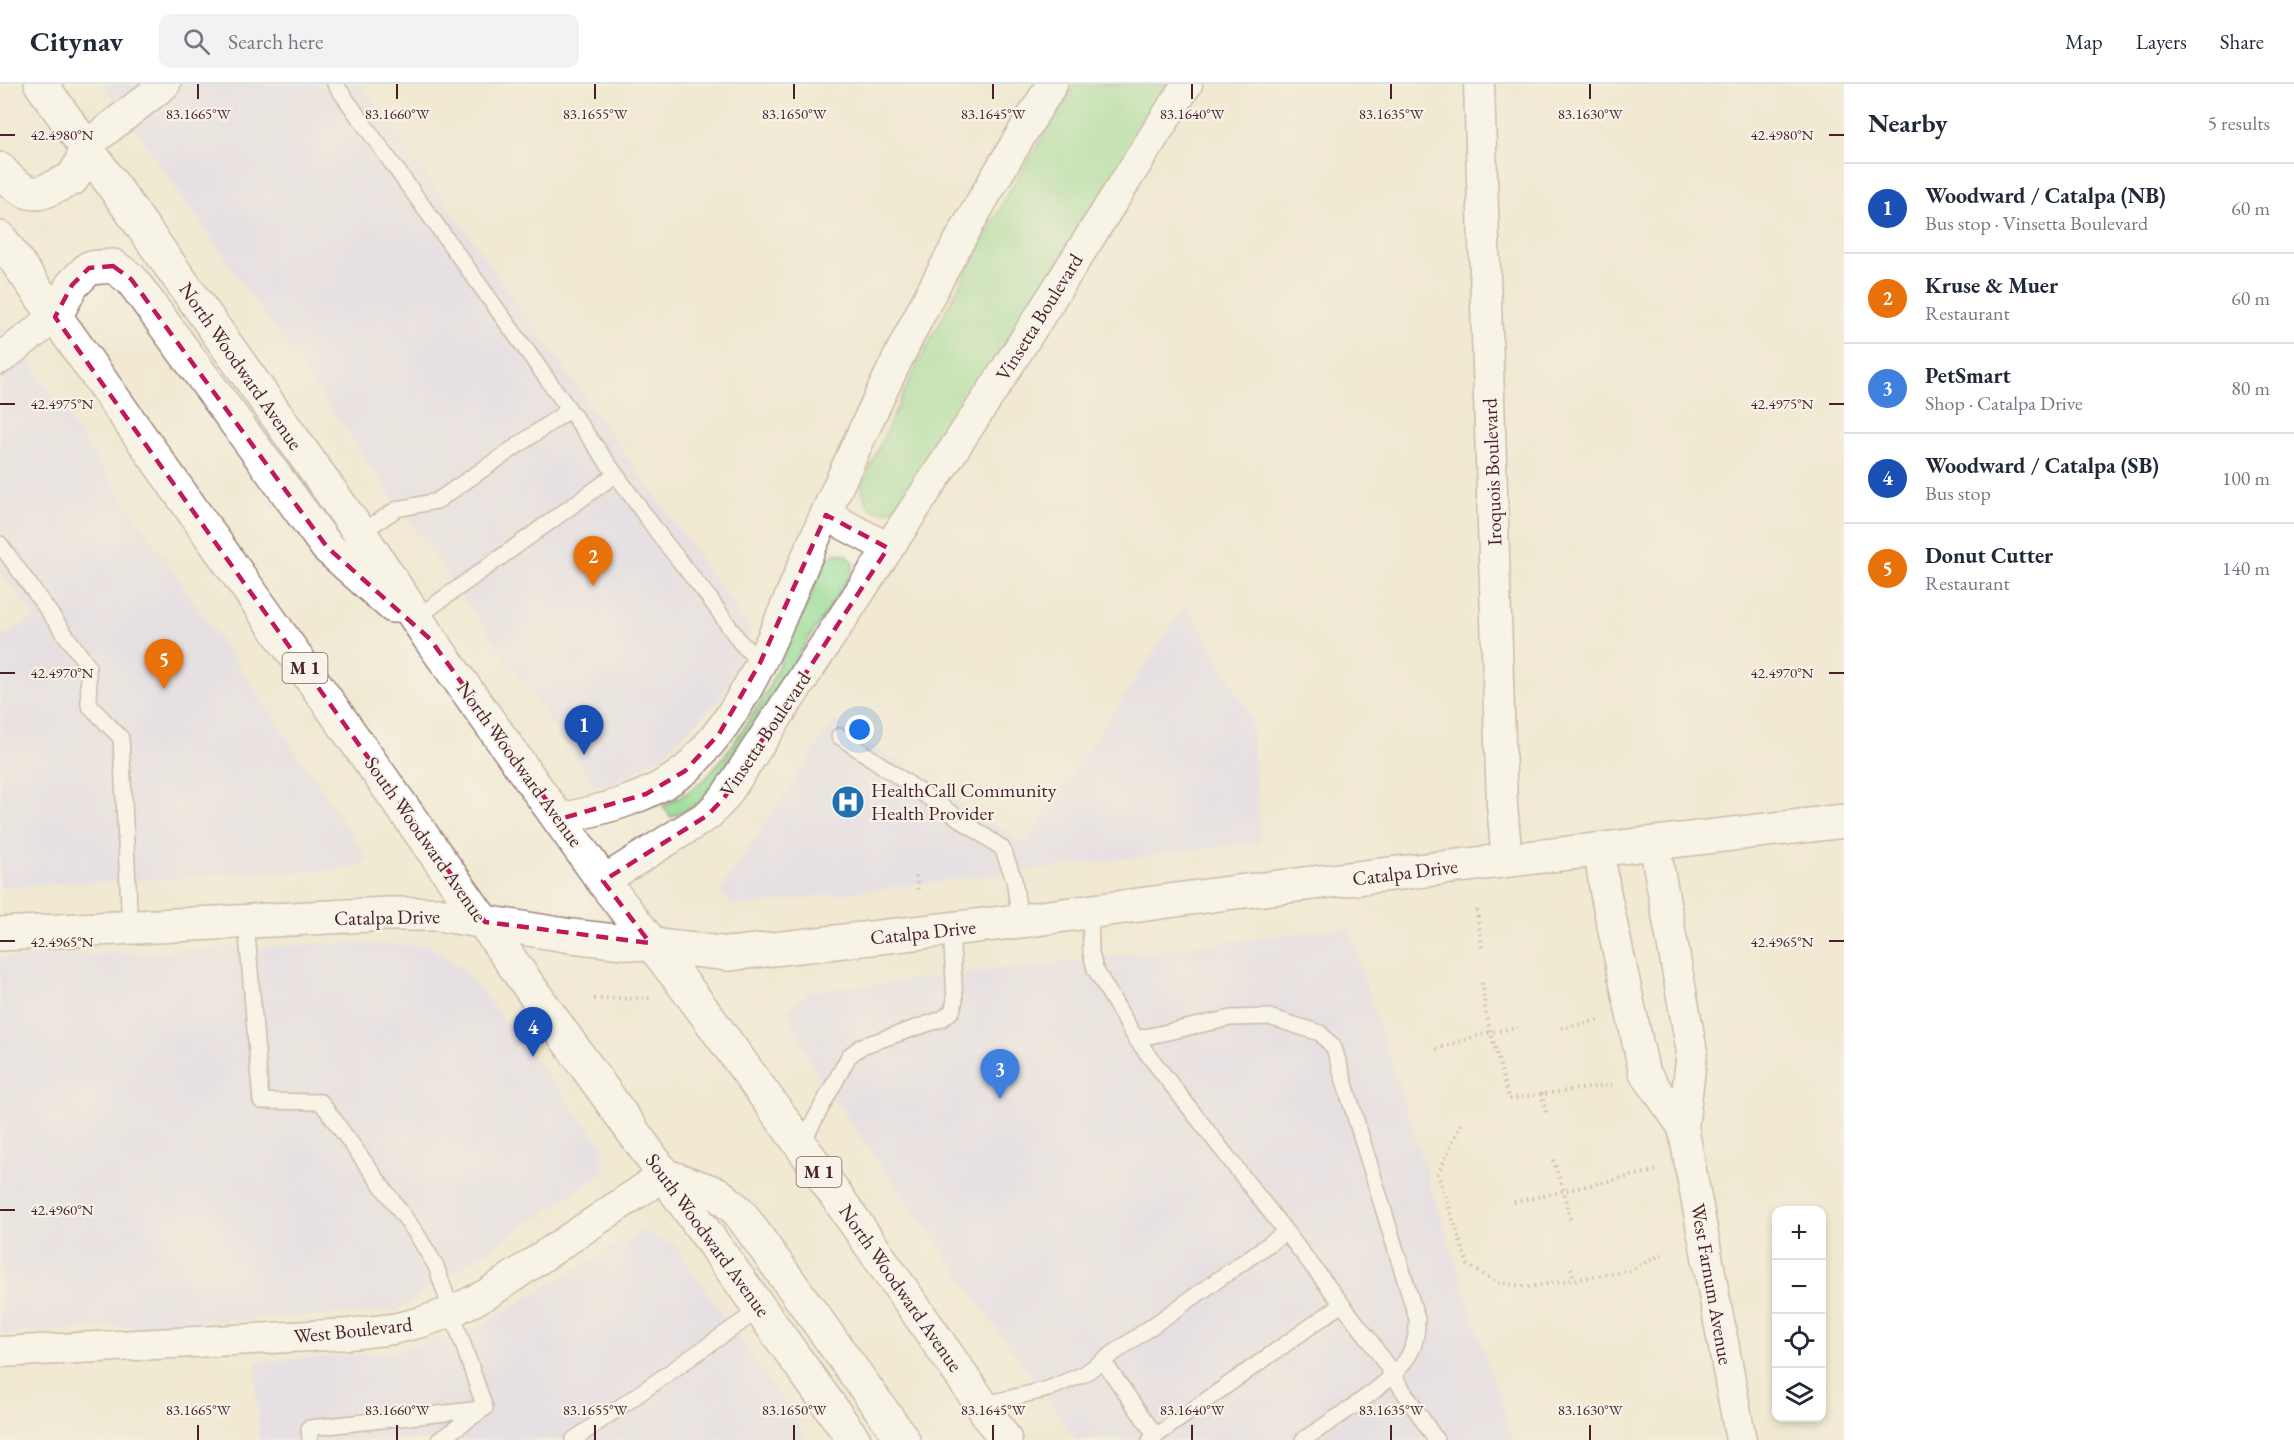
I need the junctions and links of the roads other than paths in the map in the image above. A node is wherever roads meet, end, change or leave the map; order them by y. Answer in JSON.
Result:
{"nodes":[{"id":1,"x":41,"y":84,"type":"edge"},
{"id":2,"x":165,"y":84,"type":"edge"},
{"id":3,"x":335,"y":84,"type":"edge"},
{"id":4,"x":1052,"y":84,"type":"edge"},
{"id":5,"x":1186,"y":84,"type":"edge"},
{"id":6,"x":1479,"y":84,"type":"edge"},
{"id":7,"x":86,"y":146,"type":"junction"},
{"id":8,"x":0,"y":169,"type":"edge"},
{"id":9,"x":0,"y":238,"type":"edge"},
{"id":10,"x":55,"y":317,"type":"junction"},
{"id":11,"x":0,"y":359,"type":"edge"},
{"id":12,"x":569,"y":410,"type":"junction"},
{"id":13,"x":615,"y":475,"type":"junction"},
{"id":14,"x":826,"y":515,"type":"junction"},
{"id":15,"x":360,"y":533,"type":"junction"},
{"id":16,"x":0,"y":544,"type":"edge"},
{"id":17,"x":888,"y":548,"type":"junction"},
{"id":18,"x":423,"y":629,"type":"junction"},
{"id":19,"x":760,"y":663,"type":"junction"},
{"id":20,"x":839,"y":736,"type":"dead end"},
{"id":21,"x":560,"y":819,"type":"junction"},
{"id":22,"x":1844,"y":821,"type":"edge"},
{"id":23,"x":1654,"y":842,"type":"junction"},
{"id":24,"x":1599,"y":849,"type":"junction"},
{"id":25,"x":1507,"y":860,"type":"junction"},
{"id":26,"x":603,"y":881,"type":"junction"},
{"id":27,"x":1090,"y":911,"type":"junction"},
{"id":28,"x":1020,"y":921,"type":"junction"},
{"id":29,"x":246,"y":922,"type":"junction"},
{"id":30,"x":484,"y":922,"type":"junction"},
{"id":31,"x":130,"y":927,"type":"junction"},
{"id":32,"x":951,"y":928,"type":"junction"},
{"id":33,"x":0,"y":934,"type":"edge"},
{"id":34,"x":650,"y":944,"type":"junction"},
{"id":35,"x":1136,"y":1039,"type":"junction"},
{"id":36,"x":1683,"y":1127,"type":"junction"},
{"id":37,"x":801,"y":1145,"type":"junction"},
{"id":38,"x":664,"y":1174,"type":"junction"},
{"id":39,"x":1286,"y":1232,"type":"junction"},
{"id":40,"x":1342,"y":1304,"type":"junction"},
{"id":41,"x":760,"y":1309,"type":"junction"},
{"id":42,"x":451,"y":1312,"type":"junction"},
{"id":43,"x":0,"y":1352,"type":"edge"},
{"id":44,"x":1103,"y":1360,"type":"junction"},
{"id":45,"x":1394,"y":1376,"type":"junction"},
{"id":46,"x":982,"y":1405,"type":"junction"},
{"id":47,"x":485,"y":1408,"type":"junction"},
{"id":48,"x":1153,"y":1438,"type":"edge"},
{"id":49,"x":310,"y":1440,"type":"edge"},
{"id":50,"x":439,"y":1440,"type":"edge"},
{"id":51,"x":573,"y":1440,"type":"edge"},
{"id":52,"x":854,"y":1440,"type":"edge"},
{"id":53,"x":903,"y":1440,"type":"edge"},
{"id":54,"x":1005,"y":1440,"type":"edge"},
{"id":55,"x":1303,"y":1440,"type":"edge"},
{"id":56,"x":1436,"y":1440,"type":"edge"},
{"id":57,"x":1741,"y":1440,"type":"edge"}],
"edges":[{"from":1,"to":7,"type":"main road","name":"North Woodward Avenue","number":"M 1"},
{"from":2,"to":7,"type":"street"},
{"from":3,"to":12,"type":"lane"},
{"from":4,"to":14,"type":"street","name":"Vinsetta Boulevard"},
{"from":5,"to":17,"type":"street","name":"Vinsetta Boulevard"},
{"from":6,"to":25,"type":"street","name":"Iroquois Boulevard"},
{"from":7,"to":8,"type":"main road"},
{"from":7,"to":15,"type":"main road","name":"North Woodward Avenue","number":"M 1"},
{"from":9,"to":10,"type":"main road","name":"South Woodward Avenue","number":"M 1"},
{"from":10,"to":11,"type":"street"},
{"from":10,"to":18,"type":"main road"},
{"from":10,"to":30,"type":"main road","name":"South Woodward Avenue","number":"M 1"},
{"from":12,"to":13,"type":"lane"},
{"from":12,"to":15,"type":"lane"},
{"from":13,"to":18,"type":"lane"},
{"from":13,"to":19,"type":"lane"},
{"from":14,"to":17,"type":"street"},
{"from":14,"to":19,"type":"street","name":"Vinsetta Boulevard"},
{"from":15,"to":18,"type":"main road","name":"North Woodward Avenue","number":"M 1"},
{"from":16,"to":31,"type":"lane"},
{"from":17,"to":26,"type":"street","name":"Vinsetta Boulevard"},
{"from":18,"to":21,"type":"main road","name":"North Woodward Avenue","number":"M 1"},
{"from":19,"to":21,"type":"street","name":"Vinsetta Boulevard"},
{"from":20,"to":28,"type":"lane"},
{"from":21,"to":26,"type":"main road","name":"North Woodward Avenue","number":"M 1"},
{"from":22,"to":23,"type":"main road","name":"Catalpa Drive"},
{"from":23,"to":24,"type":"main road","name":"Catalpa Drive"},
{"from":23,"to":36,"type":"street","name":"West Farnum Avenue"},
{"from":24,"to":25,"type":"main road","name":"Catalpa Drive"},
{"from":24,"to":36,"type":"street","name":"West Farnum Avenue"},
{"from":25,"to":27,"type":"main road","name":"Catalpa Drive"},
{"from":26,"to":34,"type":"main road","name":"North Woodward Avenue","number":"M 1"},
{"from":27,"to":28,"type":"main road","name":"Catalpa Drive"},
{"from":27,"to":35,"type":"lane"},
{"from":28,"to":32,"type":"main road","name":"Catalpa Drive"},
{"from":29,"to":30,"type":"main road","name":"Catalpa Drive"},
{"from":29,"to":31,"type":"main road","name":"Catalpa Drive"},
{"from":29,"to":42,"type":"lane"},
{"from":30,"to":34,"type":"main road","name":"Catalpa Drive"},
{"from":30,"to":38,"type":"main road","name":"South Woodward Avenue","number":"M 1"},
{"from":31,"to":33,"type":"main road","name":"Catalpa Drive"},
{"from":32,"to":34,"type":"main road","name":"Catalpa Drive"},
{"from":32,"to":37,"type":"lane"},
{"from":34,"to":37,"type":"main road","name":"North Woodward Avenue","number":"M 1"},
{"from":35,"to":39,"type":"lane"},
{"from":35,"to":45,"type":"lane"},
{"from":36,"to":57,"type":"street","name":"West Farnum Avenue"},
{"from":37,"to":46,"type":"main road","name":"North Woodward Avenue","number":"M 1"},
{"from":38,"to":41,"type":"main road","name":"South Woodward Avenue","number":"M 1"},
{"from":38,"to":42,"type":"street","name":"West Boulevard"},
{"from":38,"to":53,"type":"main road"},
{"from":39,"to":40,"type":"lane"},
{"from":39,"to":44,"type":"lane"},
{"from":40,"to":45,"type":"lane"},
{"from":40,"to":48,"type":"lane"},
{"from":41,"to":51,"type":"lane"},
{"from":41,"to":52,"type":"main road","name":"South Woodward Avenue","number":"M 1"},
{"from":42,"to":43,"type":"street","name":"West Boulevard"},
{"from":42,"to":47,"type":"lane"},
{"from":44,"to":46,"type":"lane"},
{"from":44,"to":48,"type":"lane"},
{"from":45,"to":55,"type":"lane"},
{"from":45,"to":56,"type":"lane"},
{"from":46,"to":54,"type":"main road","name":"North Woodward Avenue","number":"M 1"},
{"from":47,"to":49,"type":"lane"},
{"from":47,"to":50,"type":"lane"}]}
